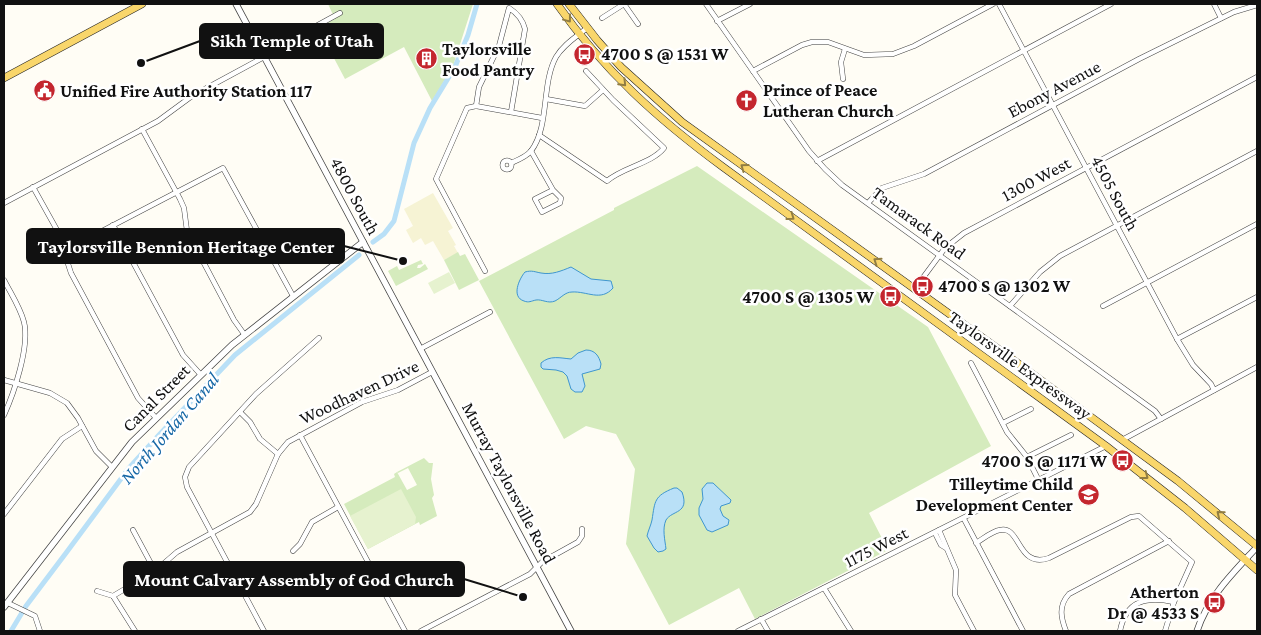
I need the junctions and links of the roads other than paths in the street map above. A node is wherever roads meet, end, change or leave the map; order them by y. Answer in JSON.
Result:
{"nodes":[{"id":1,"x":142,"y":4,"type":"edge"},
{"id":2,"x":236,"y":4,"type":"edge"},
{"id":3,"x":557,"y":4,"type":"edge"},
{"id":4,"x":569,"y":4,"type":"edge"},
{"id":5,"x":624,"y":4,"type":"edge"},
{"id":6,"x":706,"y":4,"type":"edge"},
{"id":7,"x":750,"y":4,"type":"edge"},
{"id":8,"x":993,"y":4,"type":"edge"},
{"id":9,"x":999,"y":4,"type":"edge"},
{"id":10,"x":1111,"y":4,"type":"edge"},
{"id":11,"x":1214,"y":4,"type":"edge"},
{"id":12,"x":1257,"y":4,"type":"edge"},
{"id":13,"x":340,"y":13,"type":"dead end"},
{"id":14,"x":602,"y":18,"type":"dead end"},
{"id":15,"x":1221,"y":18,"type":"junction"},
{"id":16,"x":718,"y":21,"type":"junction"},
{"id":17,"x":638,"y":24,"type":"dead end"},
{"id":18,"x":587,"y":28,"type":"junction"},
{"id":19,"x":579,"y":34,"type":"junction"},
{"id":20,"x":845,"y":49,"type":"junction"},
{"id":21,"x":1023,"y":50,"type":"junction"},
{"id":22,"x":264,"y":56,"type":"junction"},
{"id":23,"x":586,"y":71,"type":"dead end"},
{"id":24,"x":753,"y":71,"type":"junction"},
{"id":25,"x":1257,"y":77,"type":"edge"},
{"id":26,"x":4,"y":78,"type":"edge"},
{"id":27,"x":843,"y":79,"type":"dead end"},
{"id":28,"x":603,"y":90,"type":"junction"},
{"id":29,"x":546,"y":99,"type":"junction"},
{"id":30,"x":476,"y":106,"type":"junction"},
{"id":31,"x":1052,"y":106,"type":"junction"},
{"id":32,"x":511,"y":112,"type":"junction"},
{"id":33,"x":542,"y":118,"type":"junction"},
{"id":34,"x":142,"y":129,"type":"junction"},
{"id":35,"x":539,"y":135,"type":"junction"},
{"id":36,"x":531,"y":150,"type":"junction"},
{"id":37,"x":1257,"y":151,"type":"edge"},
{"id":38,"x":817,"y":161,"type":"junction"},
{"id":39,"x":511,"y":163,"type":"dead end"},
{"id":40,"x":1086,"y":168,"type":"junction"},
{"id":41,"x":34,"y":187,"type":"junction"},
{"id":42,"x":553,"y":190,"type":"junction"},
{"id":43,"x":176,"y":192,"type":"junction"},
{"id":44,"x":4,"y":203,"type":"edge"},
{"id":45,"x":868,"y":203,"type":"junction"},
{"id":46,"x":1257,"y":224,"type":"edge"},
{"id":47,"x":113,"y":225,"type":"junction"},
{"id":48,"x":1117,"y":226,"type":"junction"},
{"id":49,"x":363,"y":242,"type":"junction"},
{"id":50,"x":62,"y":248,"type":"junction"},
{"id":51,"x":939,"y":255,"type":"junction"},
{"id":52,"x":485,"y":271,"type":"dead end"},
{"id":53,"x":922,"y":279,"type":"dead end"},
{"id":54,"x":4,"y":280,"type":"edge"},
{"id":55,"x":1147,"y":283,"type":"junction"},
{"id":56,"x":293,"y":296,"type":"junction"},
{"id":57,"x":1257,"y":297,"type":"edge"},
{"id":58,"x":1010,"y":306,"type":"junction"},
{"id":59,"x":1103,"y":306,"type":"dead end"},
{"id":60,"x":490,"y":312,"type":"dead end"},
{"id":61,"x":244,"y":334,"type":"junction"},
{"id":62,"x":319,"y":338,"type":"dead end"},
{"id":63,"x":1178,"y":339,"type":"junction"},
{"id":64,"x":420,"y":349,"type":"junction"},
{"id":65,"x":971,"y":363,"type":"dead end"},
{"id":66,"x":1257,"y":367,"type":"edge"},
{"id":67,"x":432,"y":372,"type":"junction"},
{"id":68,"x":201,"y":374,"type":"junction"},
{"id":69,"x":4,"y":380,"type":"edge"},
{"id":70,"x":15,"y":384,"type":"junction"},
{"id":71,"x":1214,"y":390,"type":"junction"},
{"id":72,"x":1032,"y":409,"type":"dead end"},
{"id":73,"x":240,"y":412,"type":"junction"},
{"id":74,"x":4,"y":415,"type":"edge"},
{"id":75,"x":156,"y":418,"type":"junction"},
{"id":76,"x":1161,"y":419,"type":"junction"},
{"id":77,"x":1003,"y":424,"type":"junction"},
{"id":78,"x":82,"y":426,"type":"junction"},
{"id":79,"x":300,"y":435,"type":"junction"},
{"id":80,"x":1071,"y":435,"type":"dead end"},
{"id":81,"x":1122,"y":440,"type":"junction"},
{"id":82,"x":1106,"y":446,"type":"junction"},
{"id":83,"x":278,"y":454,"type":"junction"},
{"id":84,"x":1027,"y":457,"type":"junction"},
{"id":85,"x":112,"y":466,"type":"junction"},
{"id":86,"x":1039,"y":481,"type":"junction"},
{"id":87,"x":338,"y":507,"type":"junction"},
{"id":88,"x":4,"y":514,"type":"edge"},
{"id":89,"x":964,"y":518,"type":"junction"},
{"id":90,"x":582,"y":529,"type":"dead end"},
{"id":91,"x":133,"y":530,"type":"dead end"},
{"id":92,"x":937,"y":532,"type":"junction"},
{"id":93,"x":212,"y":533,"type":"junction"},
{"id":94,"x":1169,"y":541,"type":"junction"},
{"id":95,"x":976,"y":543,"type":"junction"},
{"id":96,"x":1257,"y":546,"type":"edge"},
{"id":97,"x":293,"y":551,"type":"dead end"},
{"id":98,"x":1246,"y":559,"type":"junction"},
{"id":99,"x":537,"y":567,"type":"junction"},
{"id":100,"x":155,"y":570,"type":"junction"},
{"id":101,"x":1257,"y":570,"type":"edge"},
{"id":102,"x":824,"y":588,"type":"junction"},
{"id":103,"x":96,"y":591,"type":"dead end"},
{"id":104,"x":113,"y":596,"type":"junction"},
{"id":105,"x":1174,"y":602,"type":"junction"},
{"id":106,"x":6,"y":605,"type":"edge"},
{"id":107,"x":761,"y":619,"type":"junction"},
{"id":108,"x":40,"y":631,"type":"edge"},
{"id":109,"x":135,"y":631,"type":"edge"},
{"id":110,"x":264,"y":631,"type":"edge"},
{"id":111,"x":405,"y":631,"type":"edge"},
{"id":112,"x":421,"y":631,"type":"edge"},
{"id":113,"x":571,"y":631,"type":"edge"},
{"id":114,"x":738,"y":631,"type":"edge"},
{"id":115,"x":768,"y":631,"type":"edge"},
{"id":116,"x":851,"y":631,"type":"edge"},
{"id":117,"x":974,"y":631,"type":"edge"},
{"id":118,"x":1023,"y":631,"type":"edge"},
{"id":119,"x":1066,"y":631,"type":"edge"},
{"id":120,"x":1120,"y":631,"type":"edge"},
{"id":121,"x":1165,"y":631,"type":"edge"},
{"id":122,"x":1197,"y":631,"type":"edge"}],
"edges":[{"from":1,"to":26,"type":"main road"},
{"from":2,"to":22,"type":"street"},
{"from":3,"to":19,"type":"main road","name":"Taylorsville Expressway","one_way":true},
{"from":4,"to":18,"type":"main road","name":"Taylorsville Expressway"},
{"from":5,"to":14,"type":"street"},
{"from":5,"to":17,"type":"street"},
{"from":6,"to":16,"type":"street","name":"Tamarack Road"},
{"from":7,"to":16,"type":"street"},
{"from":8,"to":20,"type":"street"},
{"from":9,"to":21,"type":"street","name":"4505 South"},
{"from":10,"to":21,"type":"street"},
{"from":11,"to":15,"type":"street"},
{"from":12,"to":15,"type":"street","name":"Ebony Avenue"},
{"from":13,"to":22,"type":"street"},
{"from":15,"to":31,"type":"street","name":"Ebony Avenue"},
{"from":16,"to":24,"type":"street","name":"Tamarack Road"},
{"from":18,"to":19,"type":"street"},
{"from":81,"to":18,"type":"main road","name":"Taylorsville Expressway","one_way":true},
{"from":19,"to":29,"type":"street"},
{"from":19,"to":82,"type":"main road","name":"Taylorsville Expressway","one_way":true},
{"from":20,"to":24,"type":"street"},
{"from":20,"to":27,"type":"street"},
{"from":21,"to":31,"type":"street","name":"4505 South"},
{"from":21,"to":38,"type":"street"},
{"from":22,"to":34,"type":"street"},
{"from":22,"to":49,"type":"street","name":"4800 South"},
{"from":23,"to":28,"type":"street"},
{"from":24,"to":38,"type":"street","name":"Tamarack Road"},
{"from":25,"to":40,"type":"street","name":"1300 West"},
{"from":28,"to":29,"type":"street"},
{"from":28,"to":35,"type":"street"},
{"from":29,"to":33,"type":"street"},
{"from":30,"to":32,"type":"street"},
{"from":30,"to":32,"type":"street"},
{"from":30,"to":52,"type":"street"},
{"from":31,"to":40,"type":"street","name":"4505 South"},
{"from":31,"to":45,"type":"street","name":"Ebony Avenue"},
{"from":32,"to":33,"type":"street"},
{"from":33,"to":35,"type":"street"},
{"from":34,"to":41,"type":"street"},
{"from":34,"to":43,"type":"street"},
{"from":35,"to":36,"type":"street"},
{"from":36,"to":39,"type":"street"},
{"from":36,"to":42,"type":"street"},
{"from":37,"to":48,"type":"street"},
{"from":38,"to":45,"type":"street","name":"Tamarack Road"},
{"from":40,"to":48,"type":"street","name":"4505 South"},
{"from":40,"to":51,"type":"street","name":"1300 West"},
{"from":41,"to":44,"type":"street"},
{"from":41,"to":50,"type":"street"},
{"from":42,"to":42,"type":"street"},
{"from":43,"to":47,"type":"street"},
{"from":43,"to":56,"type":"street"},
{"from":43,"to":61,"type":"street"},
{"from":45,"to":51,"type":"street","name":"Tamarack Road"},
{"from":46,"to":55,"type":"street"},
{"from":47,"to":50,"type":"street"},
{"from":47,"to":68,"type":"street"},
{"from":48,"to":55,"type":"street","name":"4505 South"},
{"from":48,"to":58,"type":"street"},
{"from":49,"to":56,"type":"street","name":"Canal Street"},
{"from":49,"to":64,"type":"street","name":"4800 South"},
{"from":50,"to":75,"type":"street"},
{"from":51,"to":53,"type":"street","name":"1300 West"},
{"from":51,"to":58,"type":"street","name":"Tamarack Road"},
{"from":54,"to":70,"type":"street"},
{"from":55,"to":59,"type":"street"},
{"from":55,"to":63,"type":"street","name":"4505 South"},
{"from":56,"to":61,"type":"street","name":"Canal Street"},
{"from":57,"to":63,"type":"street"},
{"from":58,"to":76,"type":"street","name":"Tamarack Road"},
{"from":60,"to":64,"type":"street"},
{"from":61,"to":68,"type":"street","name":"Canal Street"},
{"from":62,"to":73,"type":"street"},
{"from":63,"to":71,"type":"street","name":"4505 South"},
{"from":64,"to":67,"type":"street","name":"Murray Taylorsville Road"},
{"from":65,"to":77,"type":"street"},
{"from":66,"to":71,"type":"street"},
{"from":67,"to":79,"type":"street","name":"Woodhaven Drive"},
{"from":67,"to":99,"type":"street","name":"Murray Taylorsville Road"},
{"from":68,"to":75,"type":"street","name":"Canal Street"},
{"from":69,"to":70,"type":"street"},
{"from":70,"to":74,"type":"street"},
{"from":70,"to":78,"type":"street"},
{"from":71,"to":76,"type":"street"},
{"from":72,"to":77,"type":"street"},
{"from":73,"to":83,"type":"street"},
{"from":73,"to":93,"type":"street"},
{"from":75,"to":85,"type":"street","name":"Canal Street"},
{"from":76,"to":81,"type":"street"},
{"from":77,"to":84,"type":"street"},
{"from":78,"to":85,"type":"street"},
{"from":78,"to":88,"type":"street"},
{"from":79,"to":83,"type":"street","name":"Woodhaven Drive"},
{"from":79,"to":87,"type":"street"},
{"from":80,"to":84,"type":"street"},
{"from":96,"to":81,"type":"main road","name":"Taylorsville Expressway","one_way":true},
{"from":82,"to":86,"type":"street","name":"1175 West"},
{"from":82,"to":98,"type":"main road","name":"Taylorsville Expressway","one_way":true},
{"from":83,"to":93,"type":"street","name":"Woodhaven Drive"},
{"from":84,"to":86,"type":"street"},
{"from":85,"to":106,"type":"street","name":"Canal Street"},
{"from":86,"to":89,"type":"street","name":"1175 West"},
{"from":87,"to":97,"type":"street"},
{"from":87,"to":111,"type":"street"},
{"from":89,"to":92,"type":"street","name":"1175 West"},
{"from":89,"to":95,"type":"street"},
{"from":90,"to":99,"type":"street"},
{"from":91,"to":100,"type":"street"},
{"from":92,"to":102,"type":"street","name":"1175 West"},
{"from":92,"to":117,"type":"street"},
{"from":93,"to":100,"type":"street","name":"Woodhaven Drive"},
{"from":93,"to":110,"type":"street"},
{"from":94,"to":95,"type":"street"},
{"from":94,"to":105,"type":"street"},
{"from":94,"to":119,"type":"street"},
{"from":95,"to":118,"type":"street"},
{"from":96,"to":98,"type":"street"},
{"from":98,"to":101,"type":"main road","name":"Taylorsville Expressway"},
{"from":98,"to":122,"type":"street"},
{"from":99,"to":112,"type":"street"},
{"from":99,"to":113,"type":"street","name":"Murray Taylorsville Road"},
{"from":100,"to":104,"type":"street","name":"Woodhaven Drive"},
{"from":102,"to":107,"type":"street","name":"1175 West"},
{"from":102,"to":116,"type":"street"},
{"from":103,"to":104,"type":"street"},
{"from":104,"to":109,"type":"street"},
{"from":105,"to":120,"type":"street"},
{"from":105,"to":121,"type":"street"},
{"from":106,"to":108,"type":"street"},
{"from":107,"to":114,"type":"street","name":"1175 West"},
{"from":107,"to":115,"type":"street"}]}
